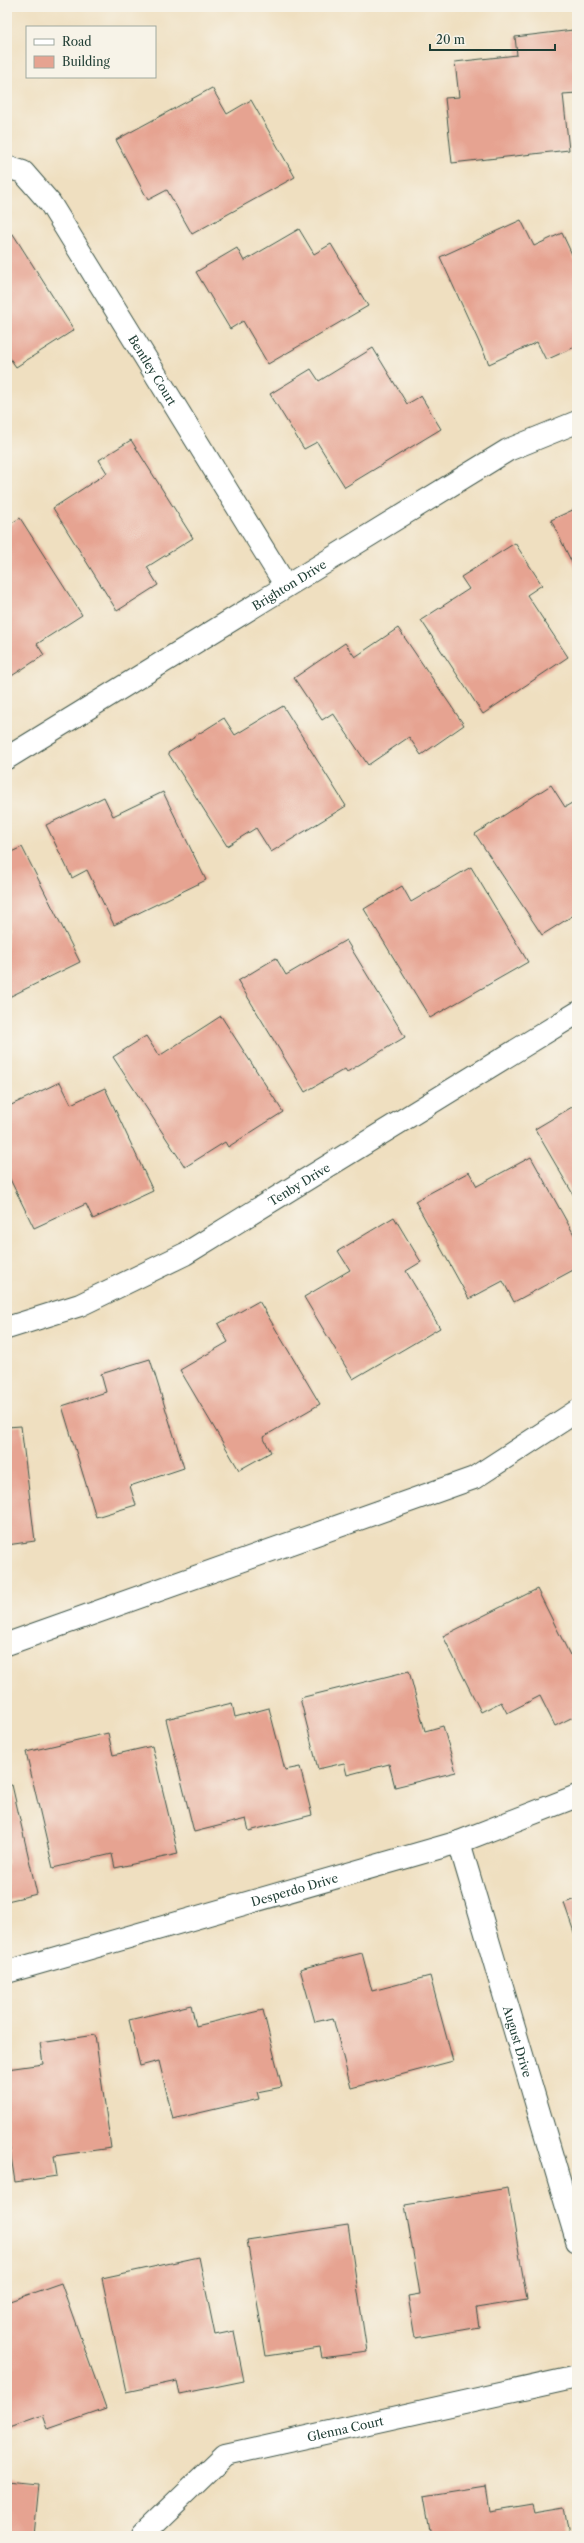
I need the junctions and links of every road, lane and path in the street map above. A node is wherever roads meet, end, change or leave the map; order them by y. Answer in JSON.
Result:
{"nodes":[{"id":1,"x":7,"y":167,"type":"edge"},
{"id":2,"x":577,"y":422,"type":"edge"},
{"id":3,"x":286,"y":586,"type":"junction"},
{"id":4,"x":7,"y":758,"type":"edge"},
{"id":5,"x":577,"y":1013,"type":"edge"},
{"id":6,"x":7,"y":1328,"type":"edge"},
{"id":7,"x":577,"y":1411,"type":"edge"},
{"id":8,"x":7,"y":1644,"type":"edge"},
{"id":9,"x":577,"y":1796,"type":"edge"},
{"id":10,"x":459,"y":1842,"type":"junction"},
{"id":11,"x":7,"y":1972,"type":"edge"},
{"id":12,"x":577,"y":2241,"type":"edge"},
{"id":13,"x":577,"y":2377,"type":"edge"},
{"id":14,"x":143,"y":2534,"type":"dead end"}],
"edges":[{"from":1,"to":3,"type":"street","name":"Bentley Court"},
{"from":2,"to":3,"type":"street","name":"Brighton Drive"},
{"from":3,"to":4,"type":"street","name":"Brighton Drive"},
{"from":5,"to":6,"type":"street","name":"Tenby Drive"},
{"from":7,"to":8,"type":"street"},
{"from":9,"to":10,"type":"street","name":"Desperdo Drive"},
{"from":10,"to":11,"type":"street","name":"Desperdo Drive"},
{"from":10,"to":12,"type":"street","name":"August Drive"},
{"from":13,"to":14,"type":"street","name":"Glenna Court"}]}
